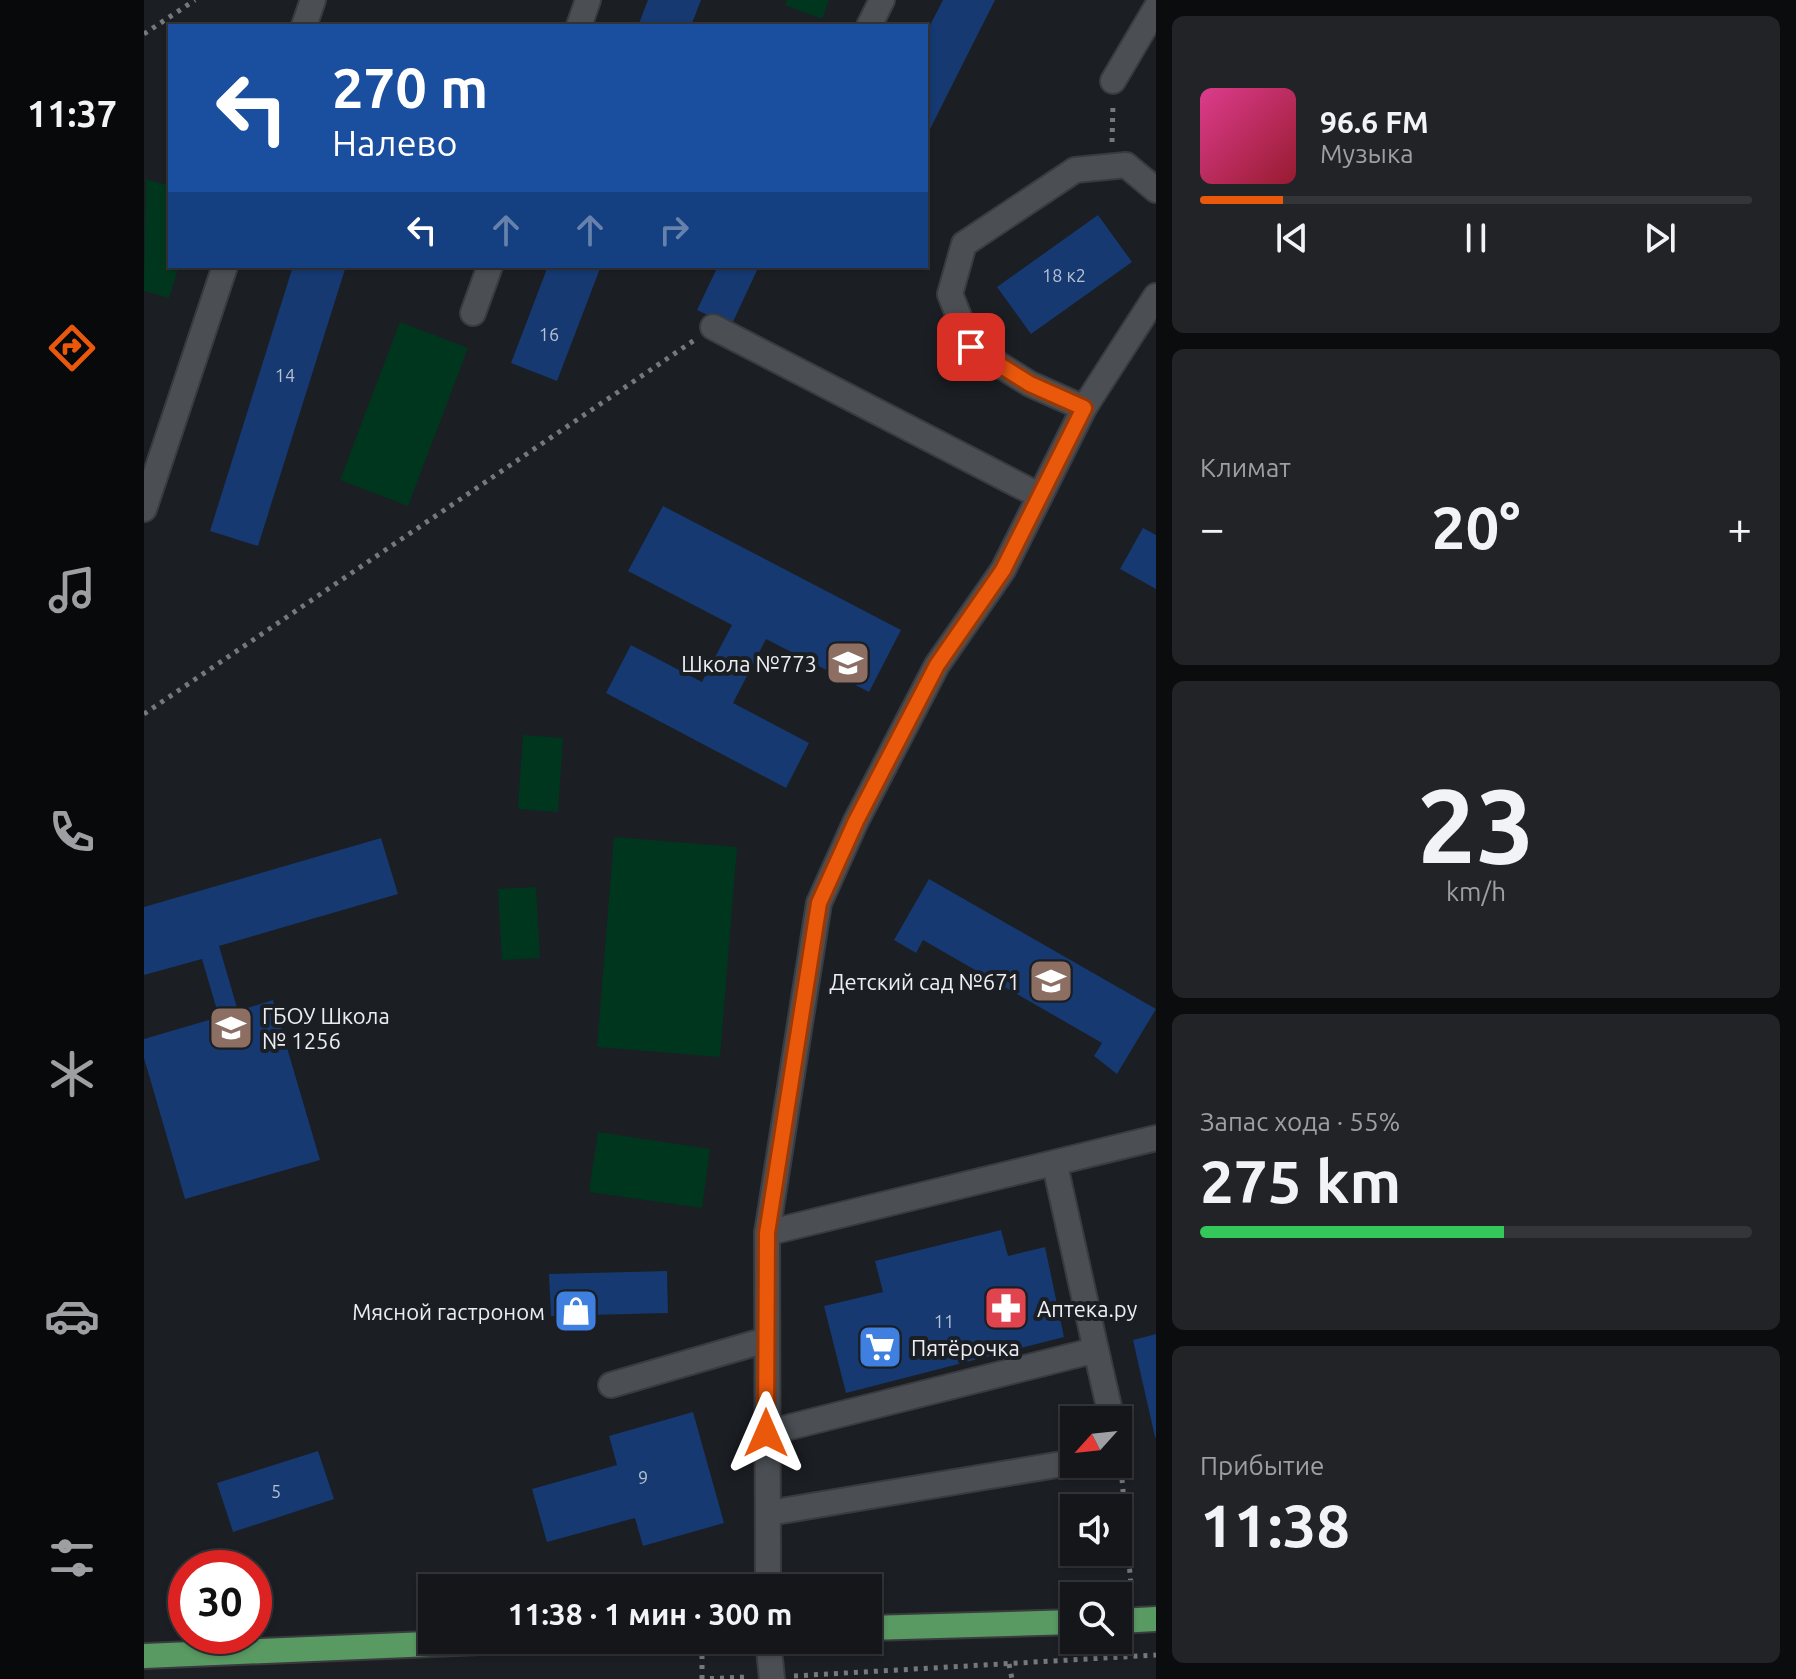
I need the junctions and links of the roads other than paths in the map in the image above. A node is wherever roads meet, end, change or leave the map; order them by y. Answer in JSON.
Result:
{"nodes":[{"id":1,"x":313,"y":0,"type":"edge"},
{"id":2,"x":588,"y":0,"type":"edge"},
{"id":3,"x":882,"y":0,"type":"edge"},
{"id":4,"x":1156,"y":8,"type":"edge"},
{"id":5,"x":305,"y":24,"type":"edge"},
{"id":6,"x":580,"y":24,"type":"edge"},
{"id":7,"x":870,"y":24,"type":"edge"},
{"id":8,"x":1113,"y":81,"type":"road end"},
{"id":9,"x":1156,"y":190,"type":"edge"},
{"id":10,"x":224,"y":268,"type":"edge"},
{"id":11,"x":489,"y":268,"type":"edge"},
{"id":12,"x":1156,"y":296,"type":"edge"},
{"id":13,"x":473,"y":313,"type":"dead end"},
{"id":14,"x":713,"y":327,"type":"road end"},
{"id":15,"x":1084,"y":408,"type":"junction"},
{"id":16,"x":1040,"y":496,"type":"junction"},
{"id":17,"x":144,"y":509,"type":"edge"},
{"id":18,"x":1156,"y":1138,"type":"edge"},
{"id":19,"x":1055,"y":1165,"type":"junction"},
{"id":20,"x":767,"y":1233,"type":"junction"},
{"id":21,"x":766,"y":1340,"type":"junction"},
{"id":22,"x":1096,"y":1350,"type":"junction"},
{"id":23,"x":611,"y":1385,"type":"dead end"},
{"id":24,"x":1109,"y":1406,"type":"edge"},
{"id":25,"x":766,"y":1433,"type":"junction"},
{"id":26,"x":1060,"y":1464,"type":"edge"},
{"id":27,"x":769,"y":1513,"type":"junction"},
{"id":28,"x":768,"y":1574,"type":"edge"},
{"id":29,"x":1156,"y":1619,"type":"edge"},
{"id":30,"x":1132,"y":1620,"type":"edge"},
{"id":31,"x":1060,"y":1622,"type":"edge"},
{"id":32,"x":882,"y":1628,"type":"edge"},
{"id":33,"x":418,"y":1644,"type":"edge"},
{"id":34,"x":769,"y":1654,"type":"edge"},
{"id":35,"x":144,"y":1656,"type":"edge"},
{"id":36,"x":772,"y":1678,"type":"edge"}],
"edges":[{"from":1,"to":5,"type":"street"},
{"from":2,"to":6,"type":"street"},
{"from":3,"to":7,"type":"street"},
{"from":4,"to":8,"type":"street"},
{"from":9,"to":15,"type":"street"},
{"from":10,"to":17,"type":"street"},
{"from":11,"to":13,"type":"street"},
{"from":12,"to":15,"type":"street"},
{"from":14,"to":16,"type":"street"},
{"from":15,"to":16,"type":"street"},
{"from":16,"to":20,"type":"street"},
{"from":18,"to":19,"type":"street"},
{"from":19,"to":20,"type":"street"},
{"from":19,"to":22,"type":"street"},
{"from":20,"to":21,"type":"street"},
{"from":21,"to":23,"type":"street"},
{"from":21,"to":25,"type":"street"},
{"from":22,"to":24,"type":"street"},
{"from":22,"to":25,"type":"street"},
{"from":25,"to":27,"type":"street"},
{"from":26,"to":27,"type":"street"},
{"from":27,"to":28,"type":"street"},
{"from":29,"to":30,"type":"main road"},
{"from":31,"to":32,"type":"main road"},
{"from":33,"to":35,"type":"main road"},
{"from":34,"to":36,"type":"street"}]}
